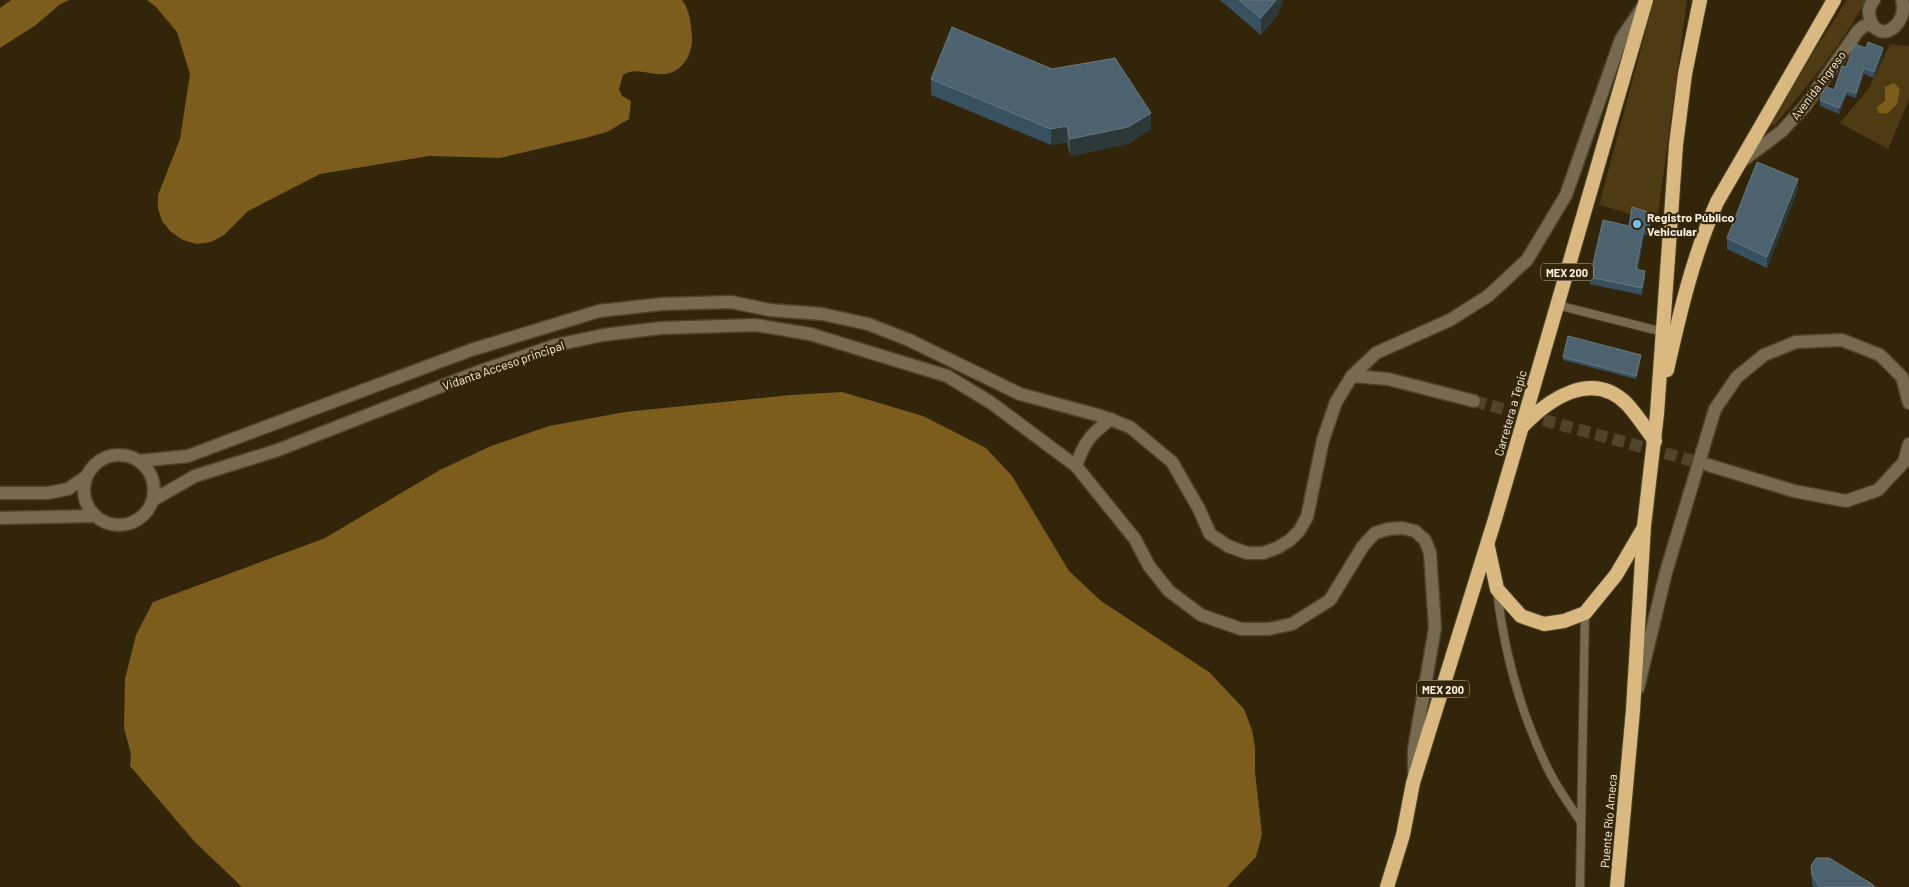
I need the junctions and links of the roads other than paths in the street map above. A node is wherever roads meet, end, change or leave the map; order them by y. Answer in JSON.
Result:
{"nodes":[{"id":1,"x":1700,"y":0,"type":"edge"},
{"id":2,"x":1834,"y":0,"type":"edge"},
{"id":3,"x":1874,"y":0,"type":"edge"},
{"id":4,"x":1645,"y":2,"type":"edge"},
{"id":5,"x":1905,"y":4,"type":"edge"},
{"id":6,"x":1872,"y":24,"type":"junction"},
{"id":7,"x":1892,"y":32,"type":"junction"},
{"id":8,"x":1909,"y":32,"type":"edge"},
{"id":9,"x":1738,"y":164,"type":"junction"},
{"id":10,"x":1557,"y":305,"type":"junction"},
{"id":11,"x":1663,"y":332,"type":"junction"},
{"id":12,"x":1352,"y":376,"type":"junction"},
{"id":13,"x":1474,"y":401,"type":"tunnel mouth"},
{"id":14,"x":1909,"y":403,"type":"edge"},
{"id":15,"x":1658,"y":414,"type":"junction"},
{"id":16,"x":1111,"y":419,"type":"junction"},
{"id":17,"x":1521,"y":428,"type":"junction"},
{"id":18,"x":1655,"y":441,"type":"junction"},
{"id":19,"x":1909,"y":444,"type":"edge"},
{"id":20,"x":139,"y":461,"type":"junction"},
{"id":21,"x":1708,"y":465,"type":"tunnel mouth"},
{"id":22,"x":1076,"y":466,"type":"junction"},
{"id":23,"x":87,"y":476,"type":"junction"},
{"id":24,"x":0,"y":494,"type":"edge"},
{"id":25,"x":153,"y":500,"type":"junction"},
{"id":26,"x":95,"y":516,"type":"junction"},
{"id":27,"x":0,"y":518,"type":"edge"},
{"id":28,"x":1644,"y":526,"type":"junction"},
{"id":29,"x":1488,"y":544,"type":"junction"},
{"id":30,"x":1497,"y":590,"type":"junction"},
{"id":31,"x":1585,"y":612,"type":"junction"},
{"id":32,"x":1633,"y":710,"type":"junction"},
{"id":33,"x":1413,"y":783,"type":"junction"},
{"id":34,"x":1582,"y":823,"type":"junction"},
{"id":35,"x":1387,"y":887,"type":"edge"},
{"id":36,"x":1580,"y":887,"type":"edge"},
{"id":37,"x":1618,"y":887,"type":"edge"}],
"edges":[{"from":1,"to":11,"type":"highway"},
{"from":2,"to":9,"type":"highway"},
{"from":3,"to":6,"type":"street"},
{"from":4,"to":10,"type":"highway","name":"Carretera a Tepic","number":"MEX 200"},
{"from":4,"to":12,"type":"street"},
{"from":5,"to":7,"type":"street"},
{"from":6,"to":7,"type":"street"},
{"from":6,"to":9,"type":"street","name":"Avenida Ingreso"},
{"from":7,"to":8,"type":"street"},
{"from":9,"to":15,"type":"highway"},
{"from":10,"to":11,"type":"lane"},
{"from":10,"to":17,"type":"highway","name":"Carretera a Tepic","number":"MEX 200"},
{"from":11,"to":15,"type":"highway"},
{"from":12,"to":13,"type":"street"},
{"from":12,"to":16,"type":"street"},
{"from":14,"to":32,"type":"street"},
{"from":15,"to":18,"type":"highway"},
{"from":16,"to":20,"type":"street"},
{"from":16,"to":22,"type":"street"},
{"from":17,"to":18,"type":"highway"},
{"from":17,"to":29,"type":"highway","name":"Carretera a Tepic","number":"MEX 200"},
{"from":18,"to":28,"type":"highway"},
{"from":19,"to":21,"type":"street"},
{"from":20,"to":23,"type":"street"},
{"from":20,"to":25,"type":"street"},
{"from":22,"to":25,"type":"street","name":"Vidanta Acceso principal"},
{"from":22,"to":33,"type":"street","name":"Vidanta Acceso principal"},
{"from":23,"to":24,"type":"street"},
{"from":23,"to":26,"type":"street"},
{"from":25,"to":26,"type":"street","name":"Vidanta Acceso principal"},
{"from":26,"to":27,"type":"street","name":"Vidanta Acceso principal"},
{"from":28,"to":31,"type":"highway"},
{"from":28,"to":32,"type":"highway"},
{"from":29,"to":30,"type":"highway"},
{"from":29,"to":33,"type":"highway","name":"Carretera a Tepic","number":"MEX 200"},
{"from":30,"to":31,"type":"highway"},
{"from":30,"to":34,"type":"lane"},
{"from":31,"to":34,"type":"lane"},
{"from":32,"to":37,"type":"highway","name":"Puente Río Ameca"},
{"from":33,"to":35,"type":"highway","name":"Carretera a Tepic","number":"MEX 200"},
{"from":34,"to":36,"type":"lane"}]}
